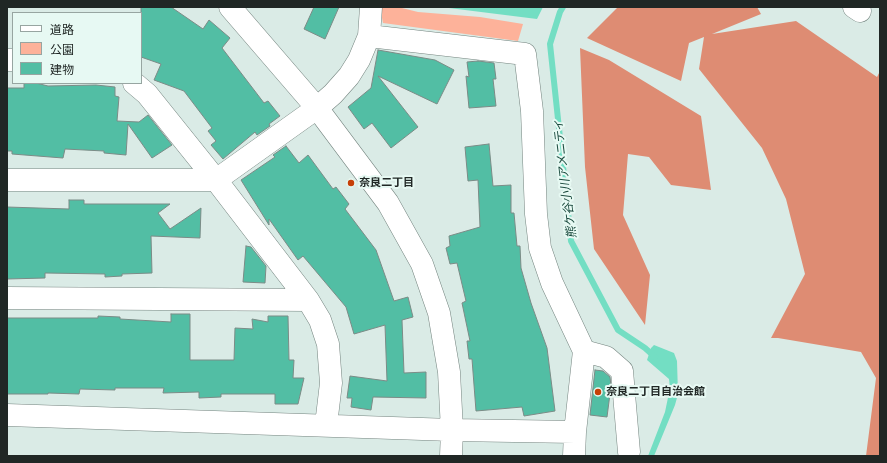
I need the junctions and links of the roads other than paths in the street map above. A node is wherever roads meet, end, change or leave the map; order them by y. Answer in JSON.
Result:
{"nodes":[{"id":1,"x":230,"y":7,"type":"edge"},
{"id":2,"x":371,"y":7,"type":"edge"},
{"id":3,"x":369,"y":36,"type":"junction"},
{"id":4,"x":135,"y":84,"type":"edge"},
{"id":5,"x":317,"y":108,"type":"junction"},
{"id":6,"x":7,"y":180,"type":"edge"},
{"id":7,"x":216,"y":180,"type":"junction"},
{"id":8,"x":7,"y":298,"type":"edge"},
{"id":9,"x":308,"y":300,"type":"junction"},
{"id":10,"x":584,"y":351,"type":"junction"},
{"id":11,"x":7,"y":414,"type":"edge"},
{"id":12,"x":326,"y":425,"type":"junction"},
{"id":13,"x":452,"y":430,"type":"junction"},
{"id":14,"x":575,"y":432,"type":"junction"},
{"id":15,"x":629,"y":452,"type":"dead end"},
{"id":16,"x":451,"y":456,"type":"edge"},
{"id":17,"x":574,"y":456,"type":"edge"}],
"edges":[{"from":1,"to":5,"type":"street"},
{"from":2,"to":3,"type":"street"},
{"from":3,"to":5,"type":"street"},
{"from":3,"to":10,"type":"street"},
{"from":4,"to":7,"type":"street"},
{"from":5,"to":7,"type":"street"},
{"from":5,"to":13,"type":"street"},
{"from":6,"to":7,"type":"street"},
{"from":7,"to":9,"type":"street"},
{"from":8,"to":9,"type":"street"},
{"from":9,"to":12,"type":"street"},
{"from":10,"to":14,"type":"street"},
{"from":10,"to":15,"type":"street"},
{"from":11,"to":12,"type":"street"},
{"from":12,"to":13,"type":"street"},
{"from":13,"to":14,"type":"street"},
{"from":13,"to":16,"type":"street"},
{"from":14,"to":17,"type":"street"}]}
